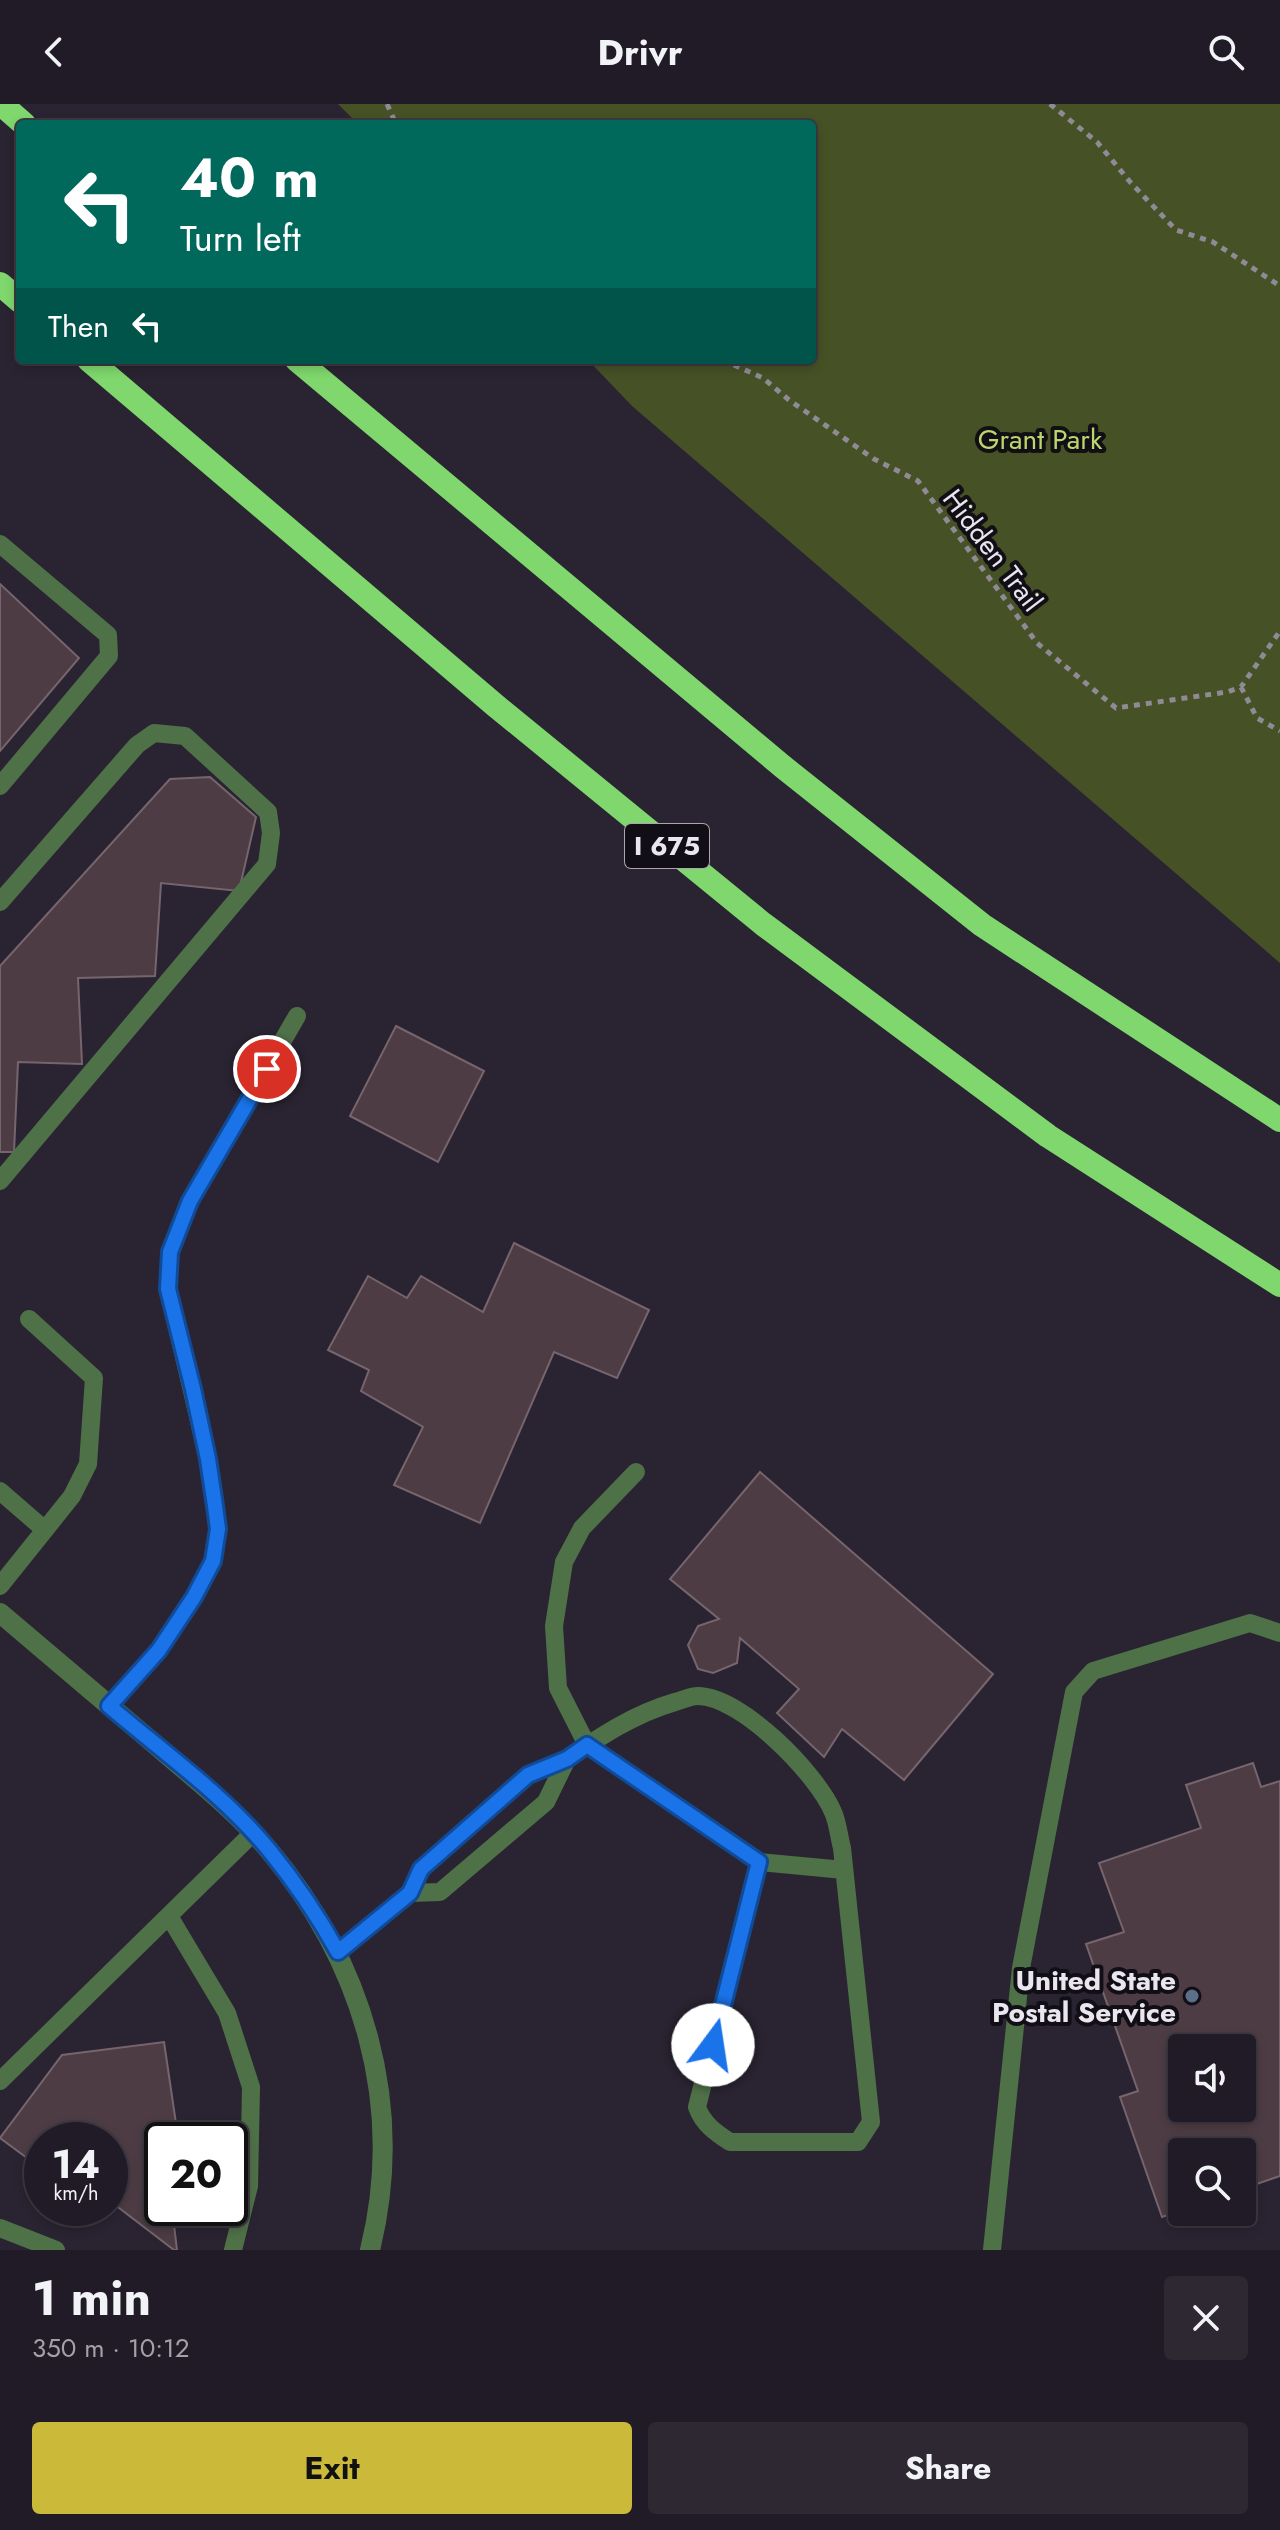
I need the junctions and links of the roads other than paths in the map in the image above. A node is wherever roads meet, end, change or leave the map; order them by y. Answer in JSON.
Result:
{"nodes":[{"id":1,"x":1,"y":104,"type":"edge"},
{"id":2,"x":19,"y":120,"type":"edge"},
{"id":3,"x":0,"y":284,"type":"edge"},
{"id":4,"x":16,"y":298,"type":"edge"},
{"id":5,"x":94,"y":364,"type":"edge"},
{"id":6,"x":302,"y":364,"type":"edge"},
{"id":7,"x":0,"y":544,"type":"edge"},
{"id":8,"x":0,"y":786,"type":"edge"},
{"id":9,"x":0,"y":902,"type":"edge"},
{"id":10,"x":297,"y":1016,"type":"dead end"},
{"id":11,"x":1280,"y":1120,"type":"edge"},
{"id":12,"x":0,"y":1181,"type":"edge"},
{"id":13,"x":1280,"y":1285,"type":"edge"},
{"id":14,"x":29,"y":1319,"type":"dead end"},
{"id":15,"x":636,"y":1472,"type":"dead end"},
{"id":16,"x":0,"y":1491,"type":"edge"},
{"id":17,"x":45,"y":1530,"type":"junction"},
{"id":18,"x":0,"y":1586,"type":"edge"},
{"id":19,"x":0,"y":1613,"type":"edge"},
{"id":20,"x":1280,"y":1633,"type":"edge"},
{"id":21,"x":109,"y":1706,"type":"junction"},
{"id":22,"x":587,"y":1745,"type":"junction"},
{"id":23,"x":567,"y":1759,"type":"junction"},
{"id":24,"x":253,"y":1833,"type":"junction"},
{"id":25,"x":759,"y":1862,"type":"junction"},
{"id":26,"x":844,"y":1870,"type":"junction"},
{"id":27,"x":410,"y":1893,"type":"junction"},
{"id":28,"x":169,"y":1916,"type":"junction"},
{"id":29,"x":338,"y":1952,"type":"junction"},
{"id":30,"x":0,"y":2081,"type":"edge"},
{"id":31,"x":0,"y":2228,"type":"edge"},
{"id":32,"x":56,"y":2250,"type":"edge"},
{"id":33,"x":233,"y":2250,"type":"edge"},
{"id":34,"x":370,"y":2250,"type":"edge"},
{"id":35,"x":992,"y":2250,"type":"edge"}],
"edges":[{"from":1,"to":2,"type":"highway"},
{"from":3,"to":4,"type":"highway"},
{"from":5,"to":13,"type":"highway","number":"I 675"},
{"from":6,"to":11,"type":"highway"},
{"from":7,"to":8,"type":"lane"},
{"from":9,"to":12,"type":"lane"},
{"from":10,"to":21,"type":"lane"},
{"from":14,"to":17,"type":"lane"},
{"from":15,"to":22,"type":"lane"},
{"from":16,"to":17,"type":"lane"},
{"from":17,"to":18,"type":"lane"},
{"from":19,"to":21,"type":"street"},
{"from":20,"to":35,"type":"lane"},
{"from":21,"to":24,"type":"street"},
{"from":22,"to":23,"type":"lane"},
{"from":22,"to":25,"type":"lane"},
{"from":22,"to":26,"type":"lane"},
{"from":23,"to":27,"type":"lane"},
{"from":23,"to":27,"type":"lane"},
{"from":24,"to":28,"type":"lane"},
{"from":24,"to":29,"type":"street"},
{"from":25,"to":26,"type":"lane"},
{"from":25,"to":26,"type":"lane"},
{"from":27,"to":29,"type":"lane"},
{"from":28,"to":30,"type":"lane"},
{"from":28,"to":33,"type":"lane"},
{"from":29,"to":34,"type":"street"},
{"from":31,"to":32,"type":"lane"}]}
